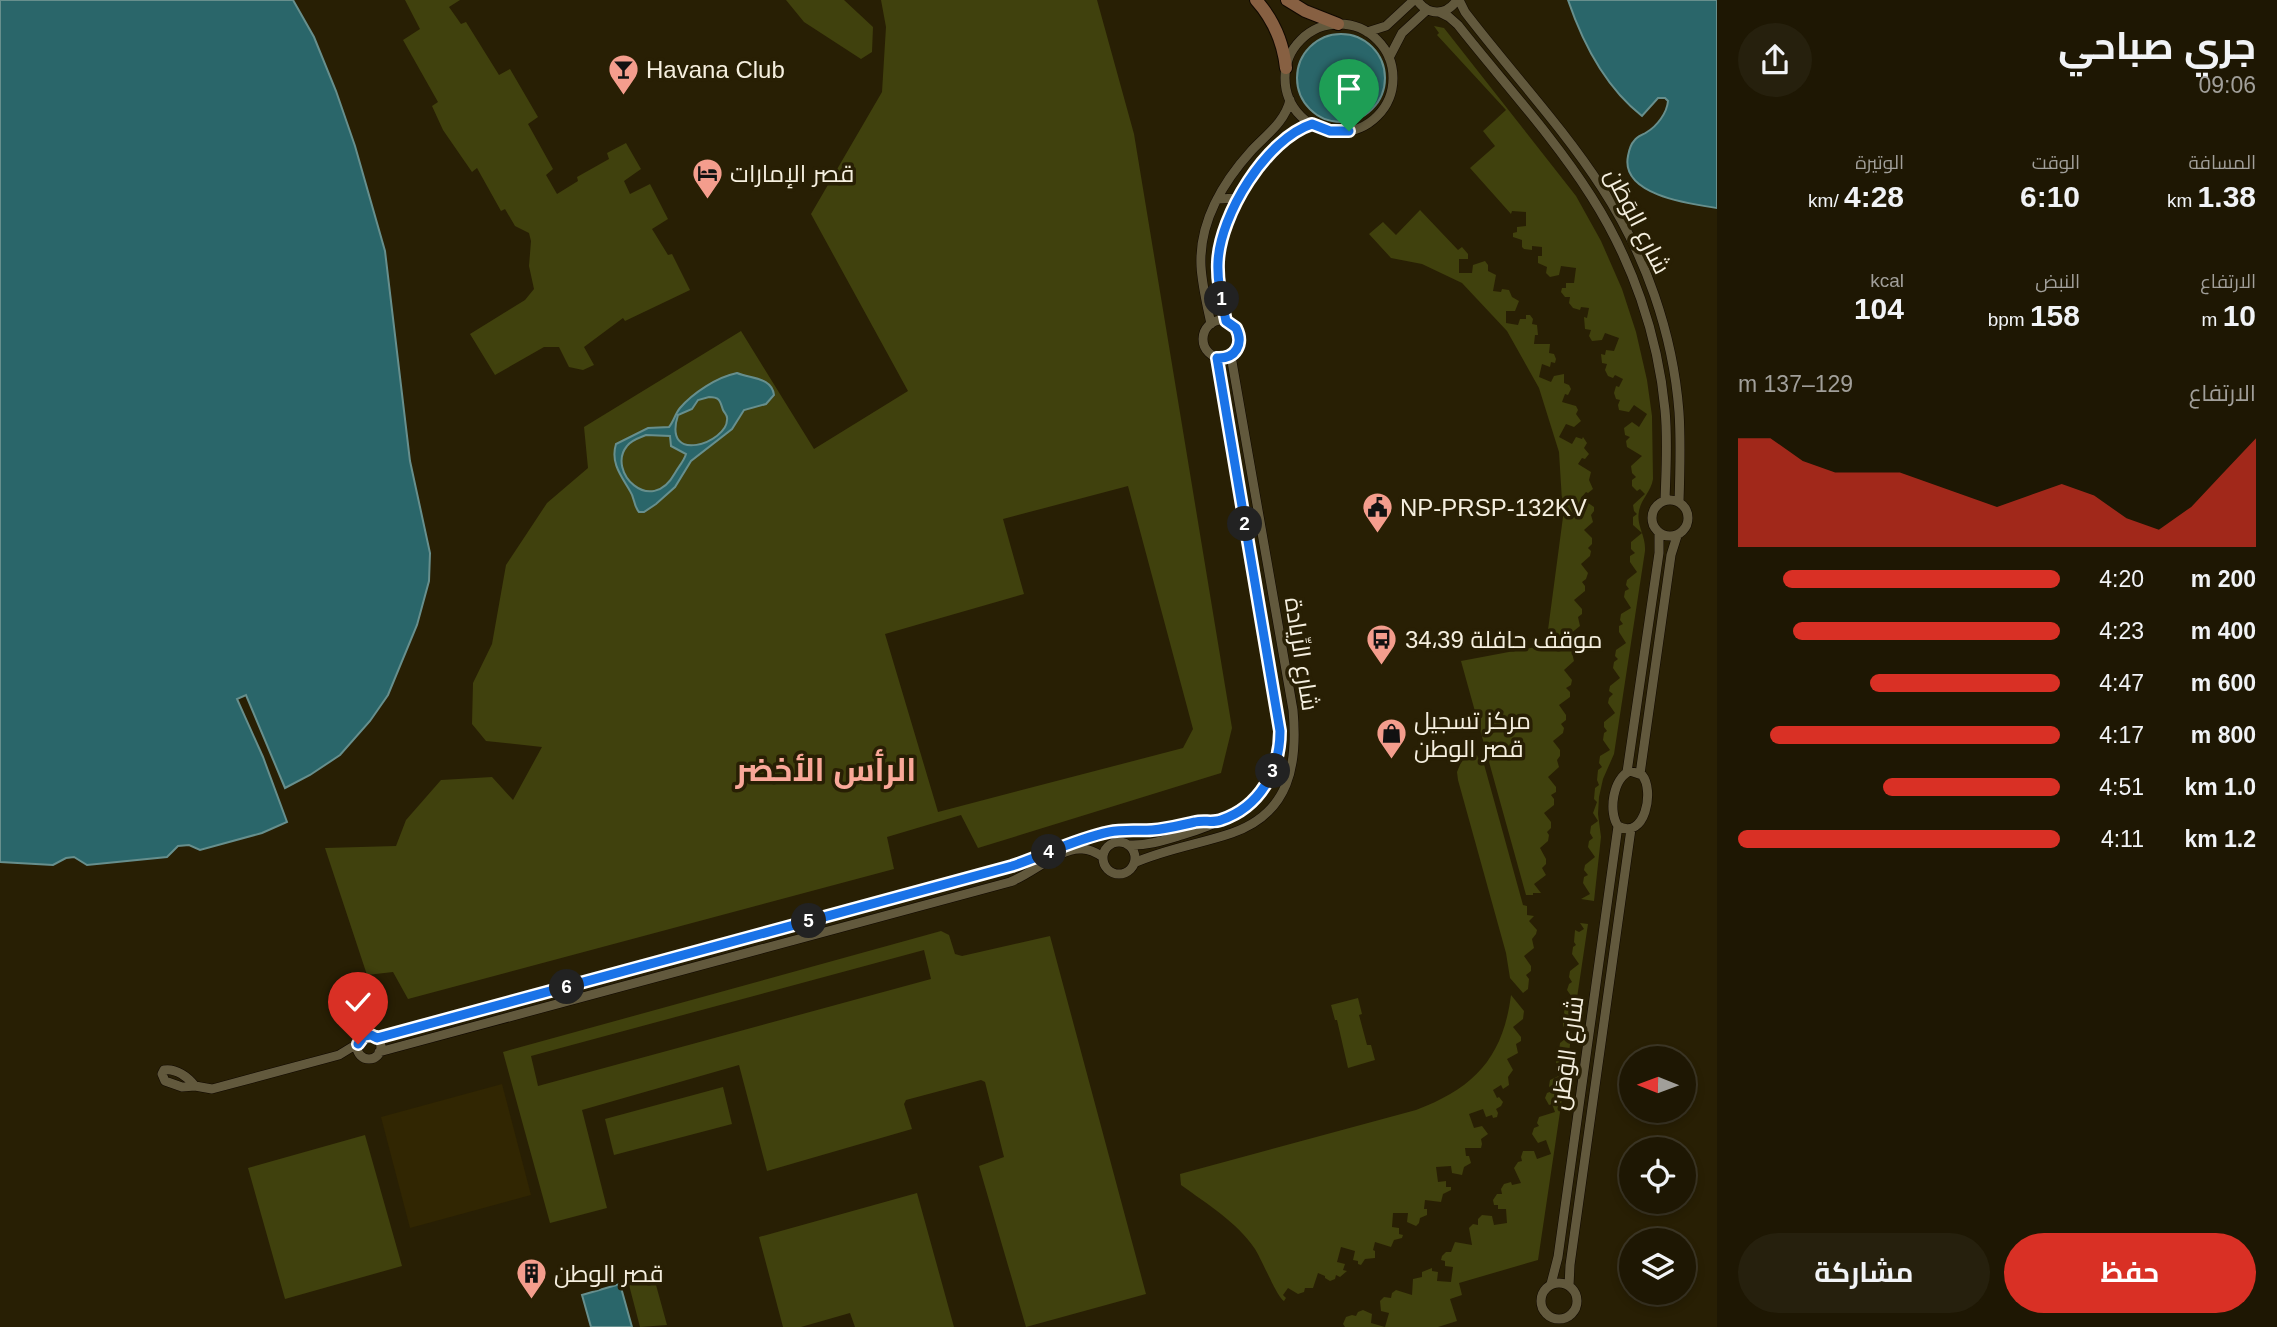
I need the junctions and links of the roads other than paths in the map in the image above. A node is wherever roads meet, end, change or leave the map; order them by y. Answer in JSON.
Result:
{"nodes":[{"id":1,"x":1256,"y":0,"type":"edge"},
{"id":2,"x":1287,"y":0,"type":"edge"},
{"id":3,"x":1415,"y":0,"type":"edge"},
{"id":4,"x":1458,"y":0,"type":"edge"},
{"id":5,"x":1427,"y":10,"type":"junction"},
{"id":6,"x":1439,"y":12,"type":"junction"},
{"id":7,"x":1338,"y":24,"type":"junction"},
{"id":8,"x":1367,"y":32,"type":"junction"},
{"id":9,"x":1389,"y":58,"type":"junction"},
{"id":10,"x":1286,"y":68,"type":"junction"},
{"id":11,"x":1290,"y":100,"type":"junction"},
{"id":12,"x":1312,"y":124,"type":"junction"},
{"id":13,"x":1240,"y":198,"type":"junction"},
{"id":14,"x":1217,"y":200,"type":"junction"},
{"id":15,"x":1226,"y":321,"type":"junction"},
{"id":16,"x":1211,"y":324,"type":"junction"},
{"id":17,"x":1231,"y":356,"type":"junction"},
{"id":18,"x":1217,"y":358,"type":"junction"},
{"id":19,"x":1665,"y":500,"type":"junction"},
{"id":20,"x":1679,"y":502,"type":"junction"},
{"id":21,"x":1658,"y":533,"type":"junction"},
{"id":22,"x":1676,"y":536,"type":"junction"},
{"id":23,"x":1627,"y":772,"type":"junction"},
{"id":24,"x":1640,"y":774,"type":"junction"},
{"id":25,"x":1219,"y":821,"type":"junction"},
{"id":26,"x":1619,"y":826,"type":"junction"},
{"id":27,"x":1632,"y":829,"type":"junction"},
{"id":28,"x":1129,"y":845,"type":"junction"},
{"id":29,"x":1104,"y":857,"type":"junction"},
{"id":30,"x":1135,"y":863,"type":"junction"},
{"id":31,"x":377,"y":1038,"type":"junction"},
{"id":32,"x":358,"y":1044,"type":"junction"},
{"id":33,"x":379,"y":1052,"type":"junction"},
{"id":34,"x":339,"y":1055,"type":"junction"},
{"id":35,"x":360,"y":1055,"type":"junction"},
{"id":36,"x":195,"y":1086,"type":"dead end"},
{"id":37,"x":1551,"y":1284,"type":"junction"},
{"id":38,"x":1569,"y":1286,"type":"junction"}],
"edges":[{"from":1,"to":10,"type":"street"},
{"from":2,"to":7,"type":"street"},
{"from":3,"to":5,"type":"street"},
{"from":3,"to":8,"type":"street"},
{"from":4,"to":6,"type":"street"},
{"from":4,"to":20,"type":"street","name":"شارع الوَطَن"},
{"from":5,"to":6,"type":"street"},
{"from":5,"to":9,"type":"street"},
{"from":6,"to":19,"type":"street","name":"شارع الوَطَن"},
{"from":7,"to":8,"type":"street"},
{"from":7,"to":10,"type":"street"},
{"from":8,"to":9,"type":"street"},
{"from":9,"to":12,"type":"street"},
{"from":10,"to":11,"type":"street"},
{"from":11,"to":12,"type":"street"},
{"from":11,"to":14,"type":"street"},
{"from":12,"to":13,"type":"street"},
{"from":13,"to":14,"type":"street"},
{"from":13,"to":15,"type":"street"},
{"from":14,"to":16,"type":"street"},
{"from":15,"to":16,"type":"street"},
{"from":15,"to":17,"type":"street"},
{"from":16,"to":18,"type":"street"},
{"from":17,"to":18,"type":"street"},
{"from":17,"to":30,"type":"street","name":"شارع الرِّيادة"},
{"from":18,"to":25,"type":"street","name":"شارع الرِّيادة"},
{"from":19,"to":20,"type":"street"},
{"from":19,"to":21,"type":"street"},
{"from":20,"to":22,"type":"street"},
{"from":21,"to":22,"type":"street"},
{"from":21,"to":23,"type":"street"},
{"from":22,"to":24,"type":"street"},
{"from":23,"to":24,"type":"street"},
{"from":23,"to":26,"type":"street","name":"شارع الوَطَن"},
{"from":24,"to":27,"type":"street","name":"شارع الوَطَن"},
{"from":25,"to":28,"type":"street","name":"شارع الرِّيادة"},
{"from":25,"to":31,"type":"street","name":"شارع الرِّيادة"},
{"from":26,"to":27,"type":"street"},
{"from":26,"to":37,"type":"street","name":"شارع الوَطَن"},
{"from":27,"to":38,"type":"street","name":"شارع الوَطَن"},
{"from":28,"to":29,"type":"street"},
{"from":28,"to":30,"type":"street"},
{"from":29,"to":30,"type":"street"},
{"from":29,"to":33,"type":"street"},
{"from":31,"to":32,"type":"street"},
{"from":31,"to":33,"type":"street"},
{"from":32,"to":34,"type":"street"},
{"from":32,"to":35,"type":"street"},
{"from":33,"to":35,"type":"street"},
{"from":34,"to":35,"type":"street"},
{"from":34,"to":36,"type":"street"},
{"from":37,"to":38,"type":"street"},
{"from":37,"to":38,"type":"street"}]}
